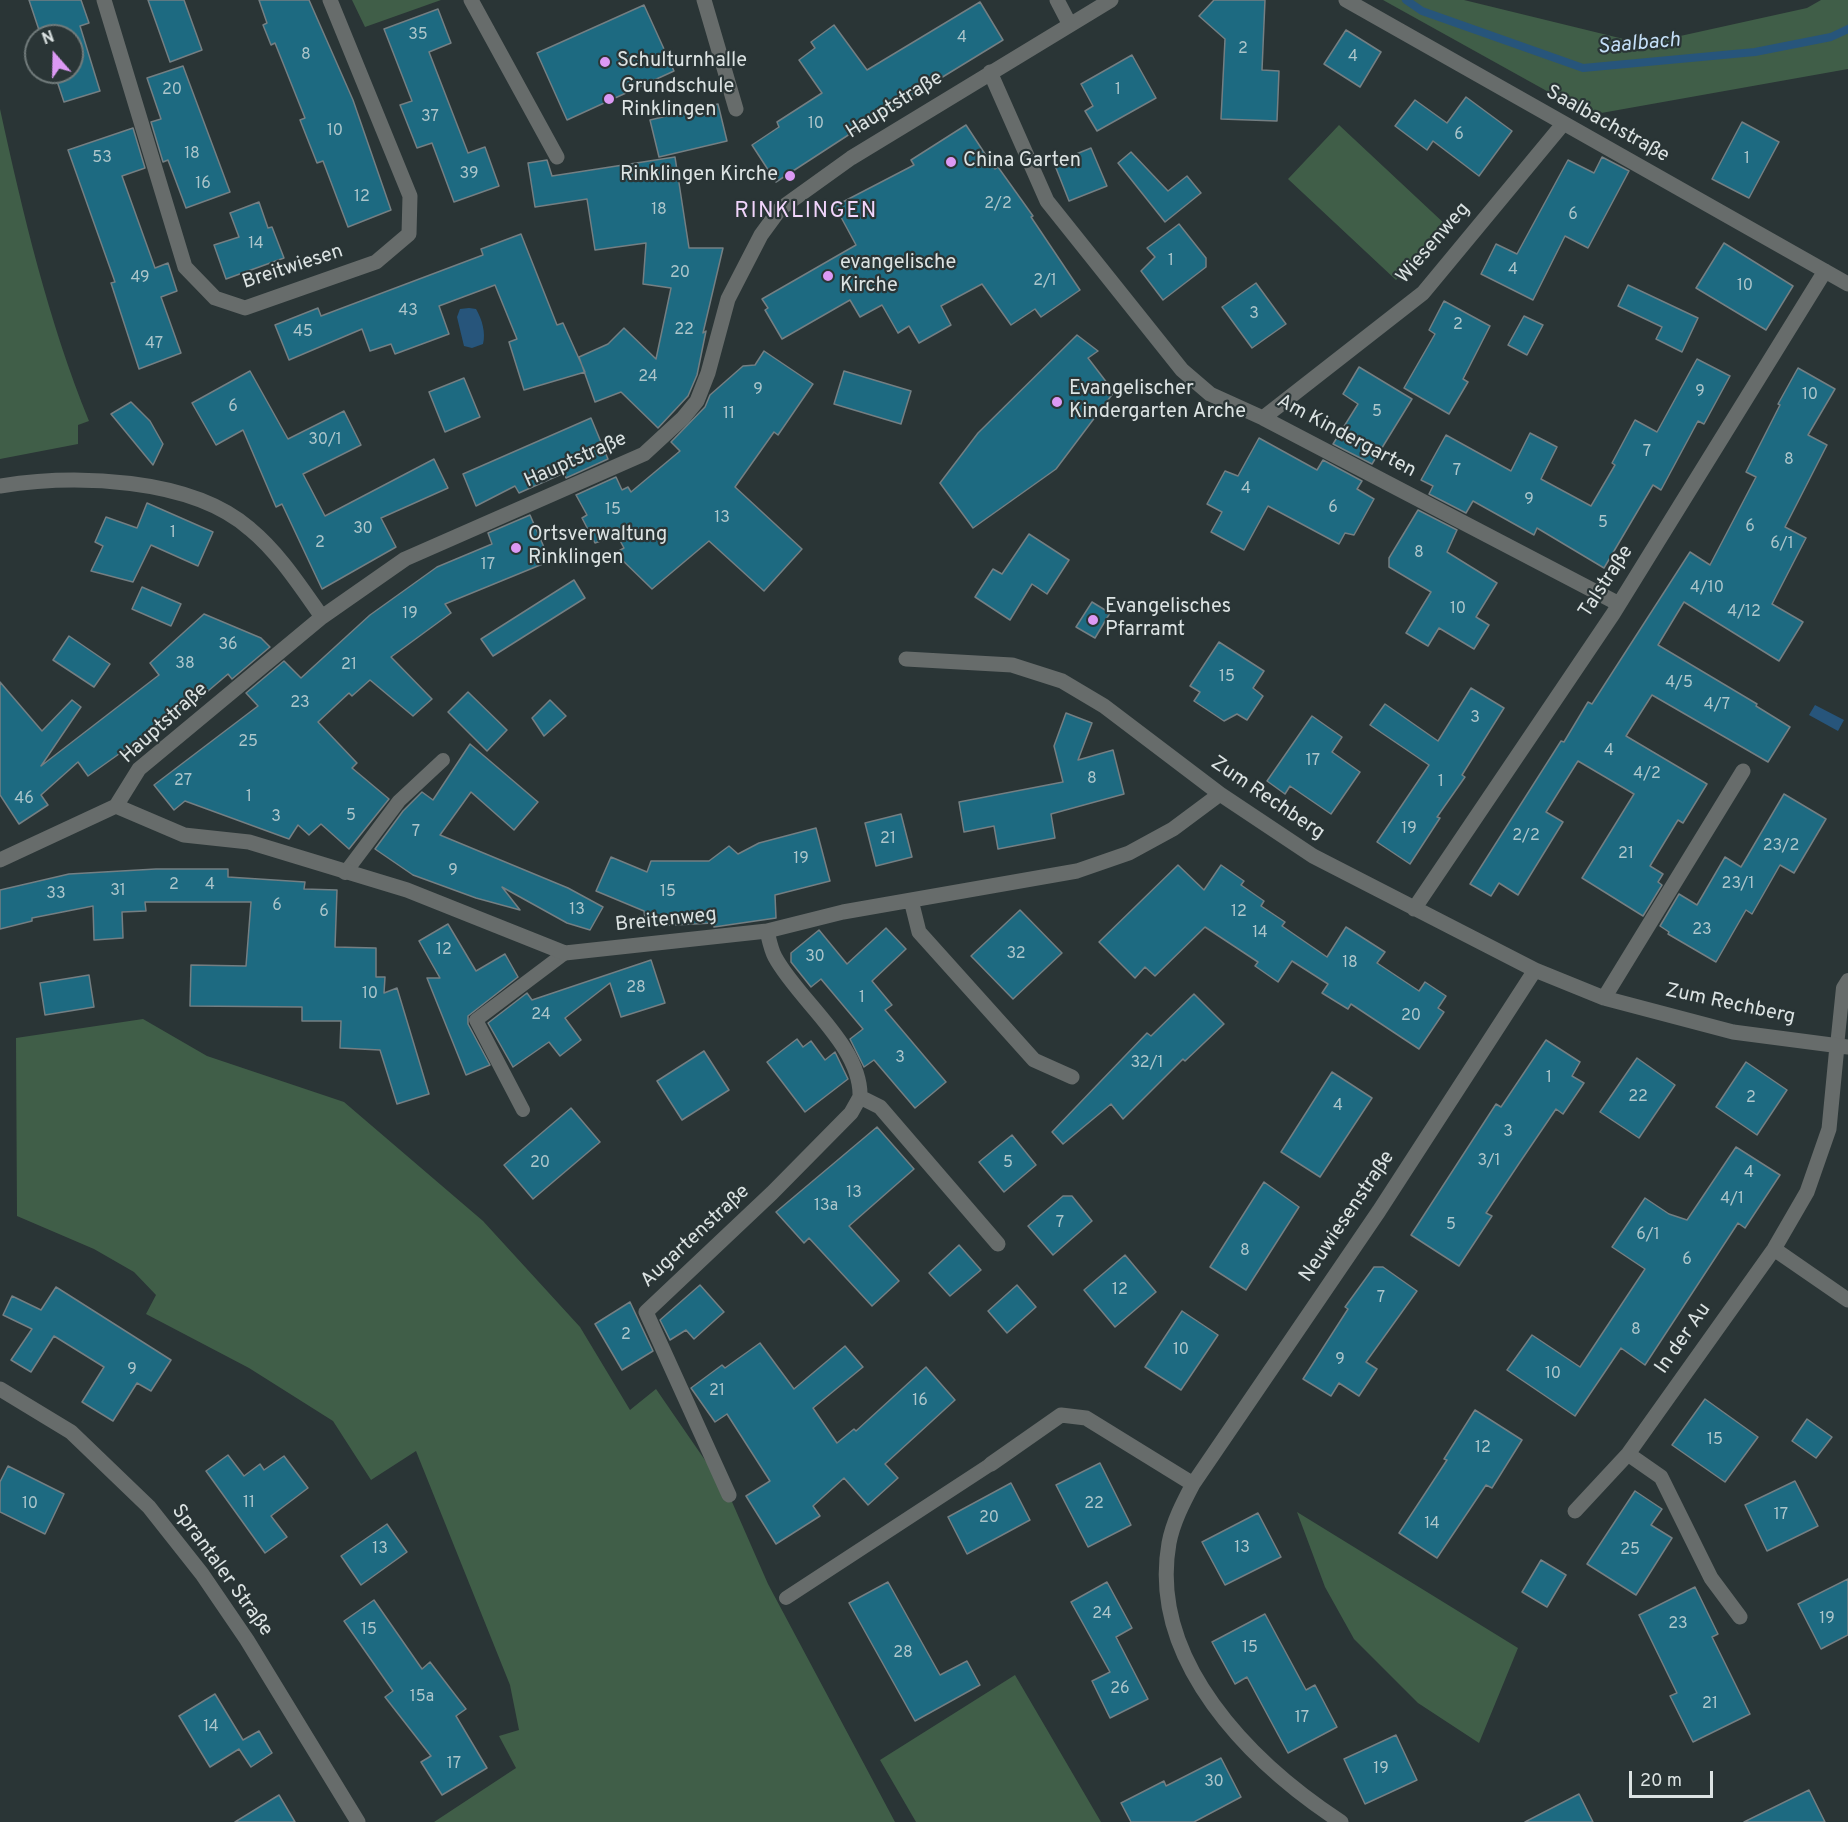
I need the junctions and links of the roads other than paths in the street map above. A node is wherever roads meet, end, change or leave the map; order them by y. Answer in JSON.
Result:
{"nodes":[{"id":1,"x":104,"y":0,"type":"edge"},
{"id":2,"x":330,"y":0,"type":"edge"},
{"id":3,"x":471,"y":0,"type":"edge"},
{"id":4,"x":704,"y":0,"type":"edge"},
{"id":5,"x":1057,"y":0,"type":"edge"},
{"id":6,"x":1111,"y":0,"type":"edge"},
{"id":7,"x":1346,"y":0,"type":"edge"},
{"id":8,"x":1069,"y":23,"type":"junction"},
{"id":9,"x":990,"y":72,"type":"junction"},
{"id":10,"x":736,"y":109,"type":"dead end"},
{"id":11,"x":1563,"y":124,"type":"junction"},
{"id":12,"x":557,"y":157,"type":"dead end"},
{"id":13,"x":1825,"y":271,"type":"junction"},
{"id":14,"x":1848,"y":284,"type":"edge"},
{"id":15,"x":1263,"y":417,"type":"junction"},
{"id":16,"x":0,"y":486,"type":"edge"},
{"id":17,"x":1619,"y":604,"type":"junction"},
{"id":18,"x":322,"y":616,"type":"junction"},
{"id":19,"x":906,"y":660,"type":"dead end"},
{"id":20,"x":443,"y":760,"type":"dead end"},
{"id":21,"x":1743,"y":771,"type":"dead end"},
{"id":22,"x":1220,"y":794,"type":"junction"},
{"id":23,"x":116,"y":806,"type":"junction"},
{"id":24,"x":0,"y":860,"type":"edge"},
{"id":25,"x":345,"y":873,"type":"junction"},
{"id":26,"x":911,"y":900,"type":"junction"},
{"id":27,"x":1414,"y":909,"type":"junction"},
{"id":28,"x":767,"y":931,"type":"junction"},
{"id":29,"x":565,"y":954,"type":"junction"},
{"id":30,"x":1535,"y":970,"type":"junction"},
{"id":31,"x":1848,"y":980,"type":"edge"},
{"id":32,"x":1605,"y":998,"type":"junction"},
{"id":33,"x":1842,"y":1047,"type":"edge"},
{"id":34,"x":1072,"y":1077,"type":"dead end"},
{"id":35,"x":860,"y":1097,"type":"junction"},
{"id":36,"x":523,"y":1110,"type":"dead end"},
{"id":37,"x":998,"y":1244,"type":"dead end"},
{"id":38,"x":1774,"y":1249,"type":"junction"},
{"id":39,"x":1848,"y":1300,"type":"edge"},
{"id":40,"x":0,"y":1389,"type":"edge"},
{"id":41,"x":1628,"y":1454,"type":"junction"},
{"id":42,"x":991,"y":1464,"type":"joint"},
{"id":43,"x":1193,"y":1484,"type":"junction"},
{"id":44,"x":729,"y":1495,"type":"dead end"},
{"id":45,"x":1575,"y":1511,"type":"dead end"},
{"id":46,"x":786,"y":1598,"type":"dead end"},
{"id":47,"x":1740,"y":1617,"type":"dead end"},
{"id":48,"x":358,"y":1822,"type":"edge"},
{"id":49,"x":1341,"y":1822,"type":"edge"}],
"edges":[{"from":1,"to":2,"type":"street","name":"Breitwiesen"},
{"from":3,"to":12,"type":"street"},
{"from":4,"to":10,"type":"street"},
{"from":5,"to":8,"type":"street"},
{"from":6,"to":8,"type":"street","name":"Hauptstraße"},
{"from":7,"to":11,"type":"street","name":"Saalbachstraße"},
{"from":8,"to":9,"type":"street","name":"Hauptstraße"},
{"from":9,"to":15,"type":"street","name":"Am Kindergarten"},
{"from":9,"to":18,"type":"street","name":"Hauptstraße"},
{"from":11,"to":13,"type":"street","name":"Saalbachstraße"},
{"from":11,"to":15,"type":"street","name":"Wiesenweg"},
{"from":13,"to":14,"type":"street","name":"Saalbachstraße"},
{"from":13,"to":17,"type":"street","name":"Talstraße"},
{"from":15,"to":17,"type":"street","name":"Am Kindergarten"},
{"from":16,"to":18,"type":"street"},
{"from":17,"to":27,"type":"street","name":"Talstraße"},
{"from":18,"to":23,"type":"street","name":"Hauptstraße"},
{"from":19,"to":22,"type":"street","name":"Zum Rechberg"},
{"from":20,"to":25,"type":"lane"},
{"from":21,"to":32,"type":"street"},
{"from":22,"to":26,"type":"street","name":"Breitenweg"},
{"from":22,"to":27,"type":"street","name":"Zum Rechberg"},
{"from":23,"to":24,"type":"street"},
{"from":23,"to":25,"type":"street","name":"Breitenweg"},
{"from":25,"to":29,"type":"street","name":"Breitenweg"},
{"from":26,"to":28,"type":"street","name":"Breitenweg"},
{"from":26,"to":34,"type":"street"},
{"from":27,"to":30,"type":"street","name":"Zum Rechberg"},
{"from":28,"to":29,"type":"street","name":"Breitenweg"},
{"from":28,"to":35,"type":"street"},
{"from":29,"to":36,"type":"lane"},
{"from":30,"to":32,"type":"street","name":"Zum Rechberg"},
{"from":30,"to":43,"type":"street","name":"Neuwiesenstraße"},
{"from":31,"to":33,"type":"lane"},
{"from":32,"to":33,"type":"street","name":"Zum Rechberg"},
{"from":33,"to":38,"type":"street","name":"In der Au"},
{"from":35,"to":37,"type":"street"},
{"from":35,"to":44,"type":"street","name":"Augartenstraße"},
{"from":38,"to":39,"type":"street"},
{"from":38,"to":41,"type":"street","name":"In der Au"},
{"from":40,"to":48,"type":"street","name":"Sprantaler Straße"},
{"from":41,"to":45,"type":"street","name":"In der Au"},
{"from":41,"to":47,"type":"street"},
{"from":42,"to":43,"type":"street"},
{"from":42,"to":46,"type":"lane"},
{"from":43,"to":49,"type":"street","name":"Neuwiesenstraße"}]}
